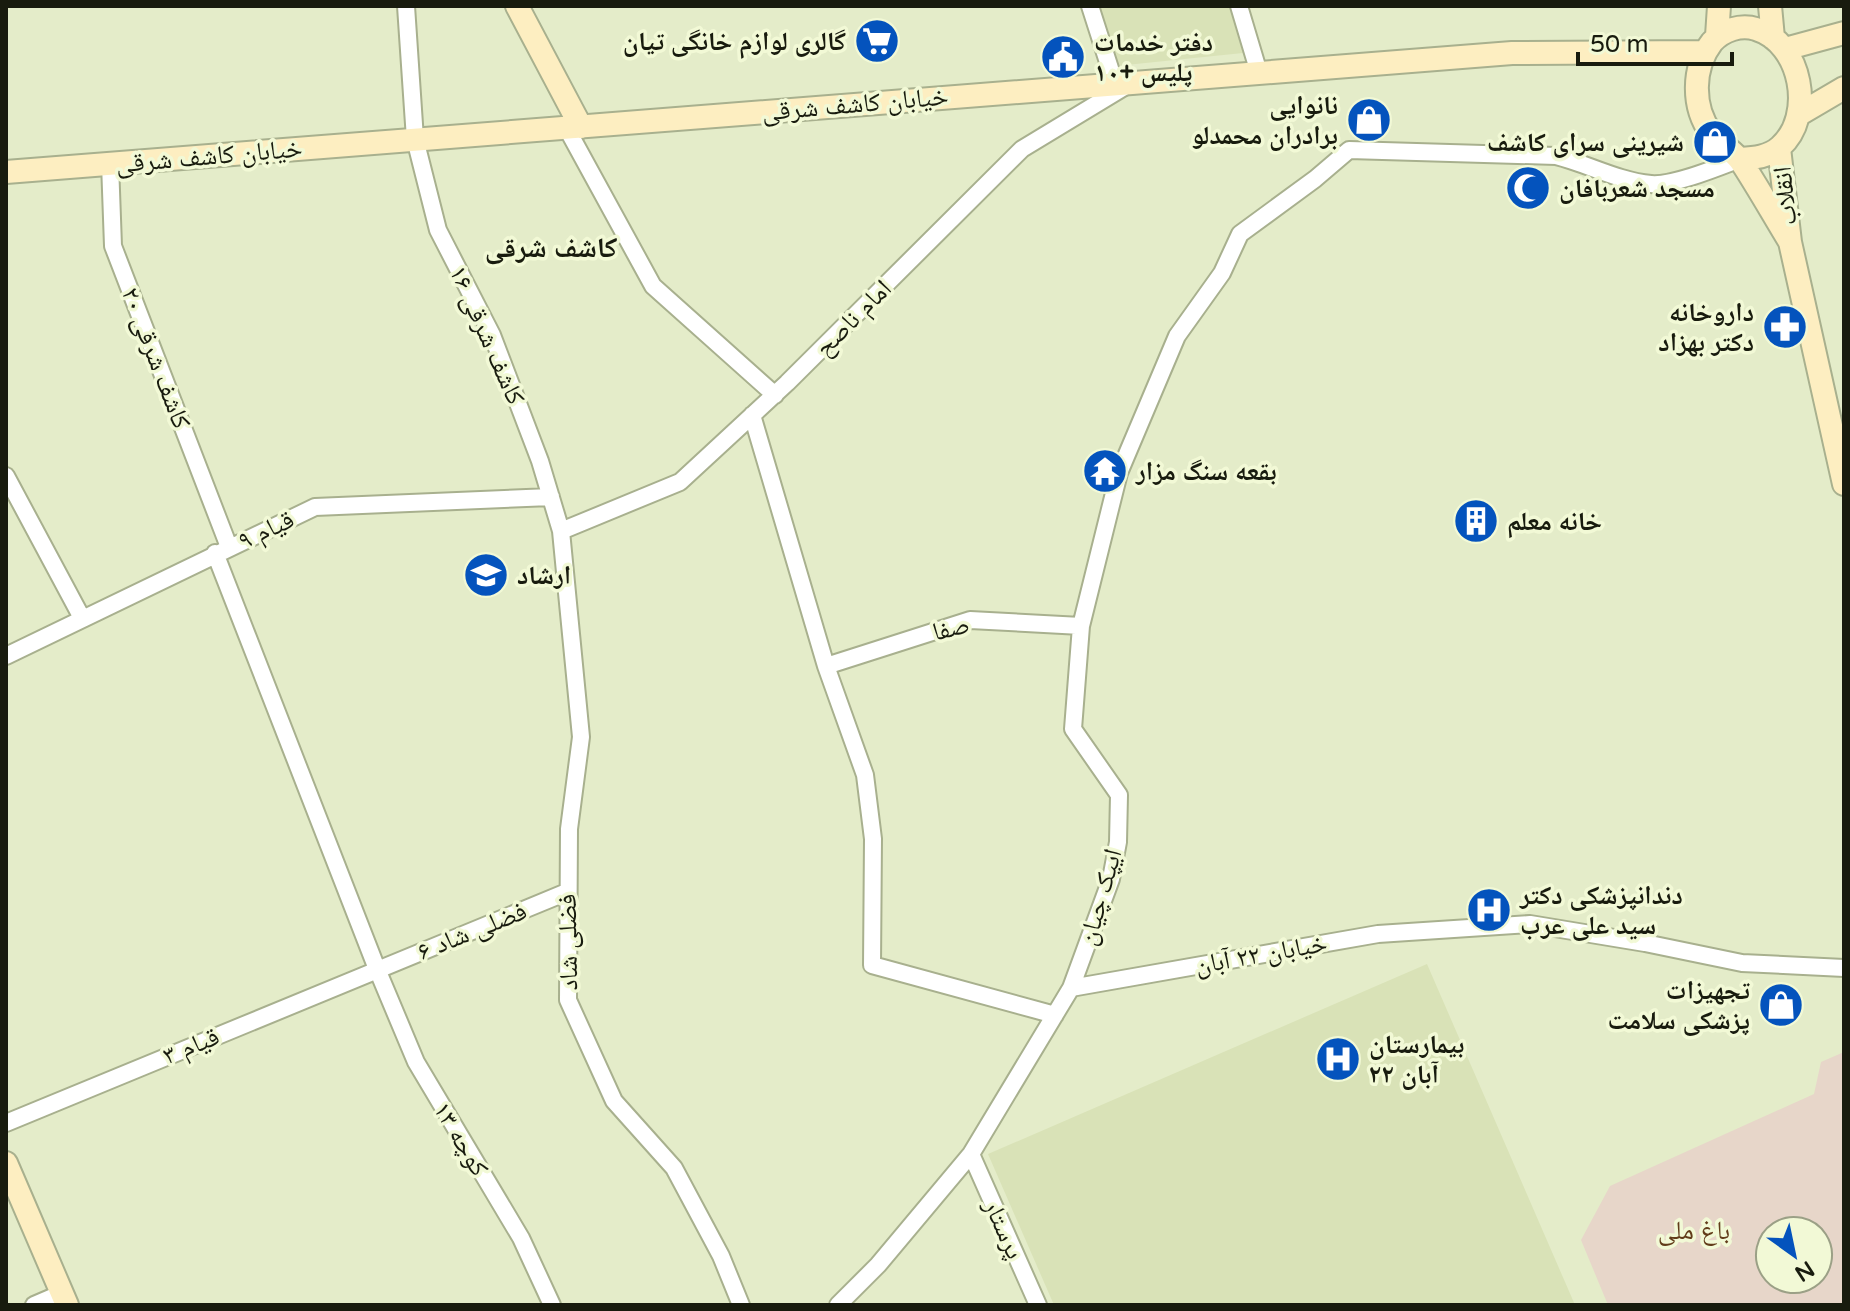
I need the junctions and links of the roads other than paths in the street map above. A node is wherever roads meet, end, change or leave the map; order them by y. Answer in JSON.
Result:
{"nodes":[{"id":1,"x":406,"y":6,"type":"edge"},
{"id":2,"x":517,"y":6,"type":"edge"},
{"id":3,"x":1090,"y":6,"type":"edge"},
{"id":4,"x":1239,"y":6,"type":"edge"},
{"id":5,"x":1719,"y":6,"type":"edge"},
{"id":6,"x":1770,"y":6,"type":"edge"},
{"id":7,"x":1844,"y":33,"type":"edge"},
{"id":8,"x":1711,"y":44,"type":"junction"},
{"id":9,"x":1779,"y":44,"type":"junction"},
{"id":10,"x":1259,"y":73,"type":"junction"},
{"id":11,"x":1123,"y":83,"type":"junction"},
{"id":12,"x":559,"y":87,"type":"junction"},
{"id":13,"x":1844,"y":88,"type":"edge"},
{"id":14,"x":1798,"y":115,"type":"junction"},
{"id":15,"x":564,"y":128,"type":"junction"},
{"id":16,"x":415,"y":139,"type":"junction"},
{"id":17,"x":1779,"y":148,"type":"junction"},
{"id":18,"x":1740,"y":159,"type":"junction"},
{"id":19,"x":110,"y":163,"type":"junction"},
{"id":20,"x":6,"y":172,"type":"edge"},
{"id":21,"x":1790,"y":242,"type":"junction"},
{"id":22,"x":775,"y":395,"type":"junction"},
{"id":23,"x":752,"y":415,"type":"junction"},
{"id":24,"x":6,"y":476,"type":"edge"},
{"id":25,"x":1844,"y":484,"type":"edge"},
{"id":26,"x":551,"y":497,"type":"junction"},
{"id":27,"x":561,"y":531,"type":"junction"},
{"id":28,"x":222,"y":550,"type":"junction"},
{"id":29,"x":82,"y":618,"type":"junction"},
{"id":30,"x":1081,"y":626,"type":"junction"},
{"id":31,"x":6,"y":656,"type":"edge"},
{"id":32,"x":826,"y":666,"type":"junction"},
{"id":33,"x":567,"y":892,"type":"junction"},
{"id":34,"x":1844,"y":968,"type":"edge"},
{"id":35,"x":377,"y":969,"type":"junction"},
{"id":36,"x":1071,"y":988,"type":"junction"},
{"id":37,"x":1055,"y":1015,"type":"junction"},
{"id":38,"x":6,"y":1123,"type":"edge"},
{"id":39,"x":971,"y":1154,"type":"junction"},
{"id":40,"x":6,"y":1163,"type":"edge"},
{"id":41,"x":64,"y":1299,"type":"edge"},
{"id":42,"x":34,"y":1305,"type":"edge"},
{"id":43,"x":552,"y":1305,"type":"edge"},
{"id":44,"x":741,"y":1305,"type":"edge"},
{"id":45,"x":838,"y":1305,"type":"edge"},
{"id":46,"x":1038,"y":1305,"type":"edge"}],
"edges":[{"from":1,"to":16,"type":"street","name":"کاشف شرقی ۱۶"},
{"from":2,"to":12,"type":"main road"},
{"from":3,"to":11,"type":"street"},
{"from":4,"to":10,"type":"street"},
{"from":5,"to":8,"type":"main road"},
{"from":6,"to":9,"type":"main road"},
{"from":7,"to":9,"type":"main road"},
{"from":8,"to":9,"type":"main road"},
{"from":8,"to":10,"type":"main road","name":"خیابان کاشف شرقی"},
{"from":8,"to":18,"type":"main road"},
{"from":9,"to":14,"type":"main road"},
{"from":10,"to":11,"type":"main road","name":"خیابان کاشف شرقی"},
{"from":11,"to":15,"type":"main road","name":"خیابان کاشف شرقی"},
{"from":11,"to":22,"type":"street","name":"امام ناصح"},
{"from":12,"to":15,"type":"main road"},
{"from":12,"to":15,"type":"main road"},
{"from":13,"to":14,"type":"main road"},
{"from":14,"to":17,"type":"main road"},
{"from":15,"to":16,"type":"main road","name":"خیابان کاشف شرقی"},
{"from":15,"to":22,"type":"street"},
{"from":16,"to":19,"type":"main road","name":"خیابان کاشف شرقی"},
{"from":16,"to":26,"type":"street","name":"کاشف شرقی ۱۶"},
{"from":17,"to":18,"type":"main road"},
{"from":17,"to":21,"type":"main road","name":"انقلاب"},
{"from":18,"to":21,"type":"main road","name":"انقلاب"},
{"from":18,"to":30,"type":"street","name":"ایپک چیان"},
{"from":19,"to":20,"type":"main road","name":"خیابان کاشف شرقی"},
{"from":19,"to":28,"type":"street","name":"کاشف شرقی ۲۰"},
{"from":21,"to":25,"type":"main road"},
{"from":22,"to":23,"type":"street","name":"امام ناصح"},
{"from":23,"to":27,"type":"street","name":"امام ناصح"},
{"from":23,"to":32,"type":"street"},
{"from":24,"to":29,"type":"street"},
{"from":26,"to":27,"type":"street","name":"کاشف شرقی ۱۶"},
{"from":26,"to":28,"type":"street","name":"قیام ۹"},
{"from":27,"to":33,"type":"street","name":"فضلی شاد"},
{"from":28,"to":29,"type":"street","name":"قیام ۹"},
{"from":28,"to":35,"type":"street","name":"کاشف شرقی ۲۰"},
{"from":29,"to":31,"type":"street","name":"قیام ۹"},
{"from":30,"to":32,"type":"street","name":"صفا"},
{"from":30,"to":36,"type":"street","name":"ایپک چیان"},
{"from":32,"to":37,"type":"street"},
{"from":33,"to":35,"type":"street","name":"فضلی شاد ۶"},
{"from":33,"to":44,"type":"street","name":"فضلی شاد"},
{"from":34,"to":36,"type":"street","name":"خیابان ۲۲ آبان"},
{"from":35,"to":38,"type":"street","name":"قیام ۳"},
{"from":35,"to":43,"type":"street","name":"کوچه ۱۳"},
{"from":36,"to":37,"type":"street"},
{"from":37,"to":39,"type":"street"},
{"from":39,"to":45,"type":"street"},
{"from":39,"to":46,"type":"street","name":"پرستار"},
{"from":40,"to":41,"type":"main road"},
{"from":41,"to":42,"type":"street"}]}
